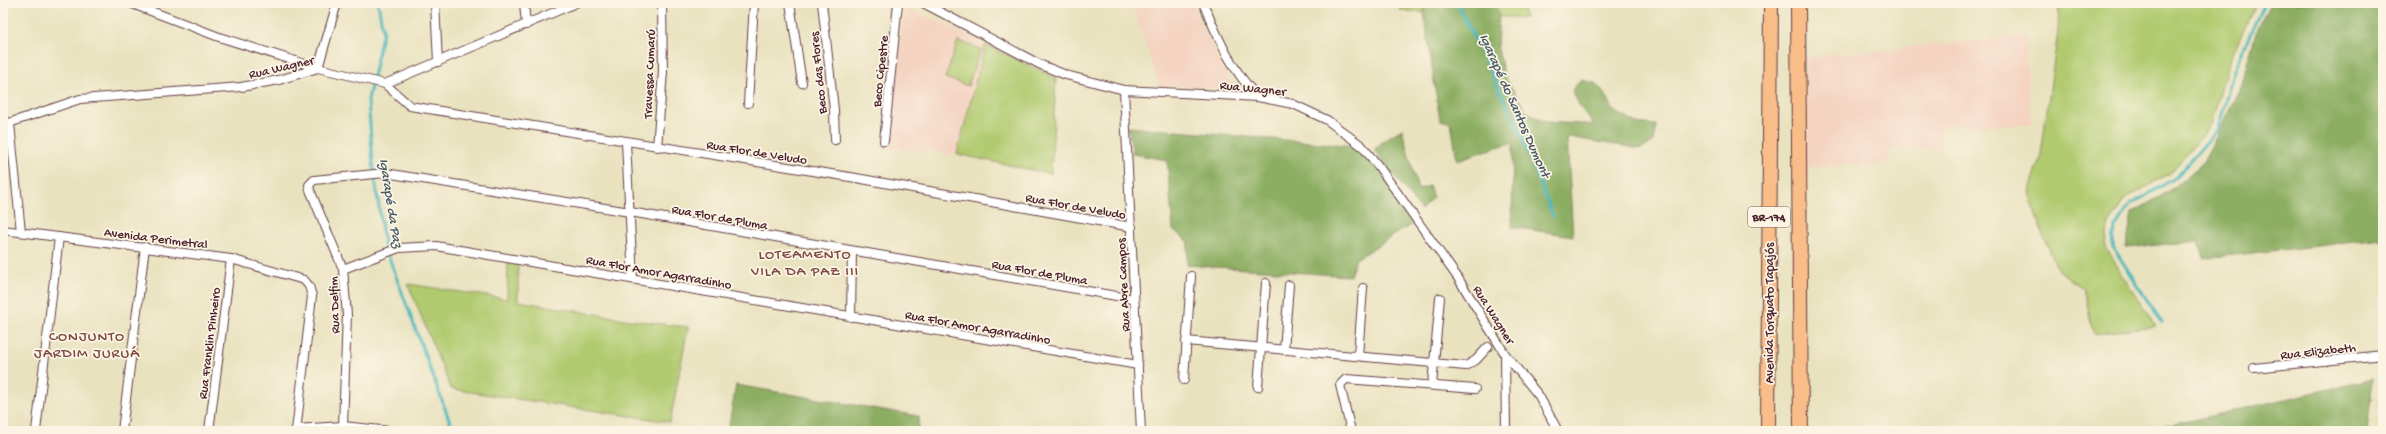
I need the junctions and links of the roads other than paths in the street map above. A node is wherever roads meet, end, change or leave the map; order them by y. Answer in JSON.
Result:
{"nodes":[{"id":1,"x":130,"y":3,"type":"edge"},
{"id":2,"x":337,"y":3,"type":"edge"},
{"id":3,"x":435,"y":3,"type":"edge"},
{"id":4,"x":524,"y":3,"type":"edge"},
{"id":5,"x":576,"y":3,"type":"edge"},
{"id":6,"x":662,"y":3,"type":"edge"},
{"id":7,"x":754,"y":3,"type":"edge"},
{"id":8,"x":790,"y":3,"type":"edge"},
{"id":9,"x":822,"y":3,"type":"edge"},
{"id":10,"x":898,"y":3,"type":"edge"},
{"id":11,"x":923,"y":3,"type":"edge"},
{"id":12,"x":1203,"y":3,"type":"edge"},
{"id":13,"x":1771,"y":3,"type":"edge"},
{"id":14,"x":1798,"y":3,"type":"edge"},
{"id":15,"x":526,"y":25,"type":"junction"},
{"id":16,"x":438,"y":62,"type":"junction"},
{"id":17,"x":318,"y":68,"type":"junction"},
{"id":18,"x":382,"y":83,"type":"junction"},
{"id":19,"x":802,"y":83,"type":"dead end"},
{"id":20,"x":1124,"y":90,"type":"junction"},
{"id":21,"x":1258,"y":97,"type":"junction"},
{"id":22,"x":748,"y":103,"type":"dead end"},
{"id":23,"x":7,"y":125,"type":"edge"},
{"id":24,"x":835,"y":140,"type":"dead end"},
{"id":25,"x":884,"y":141,"type":"dead end"},
{"id":26,"x":626,"y":142,"type":"junction"},
{"id":27,"x":657,"y":147,"type":"junction"},
{"id":28,"x":310,"y":190,"type":"joint"},
{"id":29,"x":630,"y":212,"type":"junction"},
{"id":30,"x":1132,"y":227,"type":"junction"},
{"id":31,"x":3,"y":230,"type":"edge"},
{"id":32,"x":21,"y":232,"type":"junction"},
{"id":33,"x":59,"y":237,"type":"junction"},
{"id":34,"x":145,"y":248,"type":"junction"},
{"id":35,"x":852,"y":251,"type":"junction"},
{"id":36,"x":230,"y":258,"type":"junction"},
{"id":37,"x":343,"y":269,"type":"junction"},
{"id":38,"x":1191,"y":276,"type":"dead end"},
{"id":39,"x":632,"y":279,"type":"junction"},
{"id":40,"x":1266,"y":282,"type":"dead end"},
{"id":41,"x":1289,"y":285,"type":"dead end"},
{"id":42,"x":1363,"y":288,"type":"dead end"},
{"id":43,"x":1440,"y":298,"type":"dead end"},
{"id":44,"x":1134,"y":299,"type":"junction"},
{"id":45,"x":851,"y":317,"type":"junction"},
{"id":46,"x":1186,"y":341,"type":"junction"},
{"id":47,"x":1488,"y":347,"type":"dead end"},
{"id":48,"x":1261,"y":348,"type":"junction"},
{"id":49,"x":1284,"y":350,"type":"junction"},
{"id":50,"x":1505,"y":354,"type":"junction"},
{"id":51,"x":2383,"y":355,"type":"edge"},
{"id":52,"x":1358,"y":356,"type":"junction"},
{"id":53,"x":1434,"y":363,"type":"junction"},
{"id":54,"x":1138,"y":365,"type":"junction"},
{"id":55,"x":2254,"y":368,"type":"dead end"},
{"id":56,"x":1184,"y":380,"type":"dead end"},
{"id":57,"x":1432,"y":385,"type":"junction"},
{"id":58,"x":1258,"y":387,"type":"dead end"},
{"id":59,"x":1475,"y":389,"type":"dead end"},
{"id":60,"x":343,"y":426,"type":"junction"},
{"id":61,"x":296,"y":430,"type":"edge"},
{"id":62,"x":36,"y":431,"type":"edge"},
{"id":63,"x":122,"y":431,"type":"edge"},
{"id":64,"x":209,"y":431,"type":"edge"},
{"id":65,"x":390,"y":431,"type":"edge"},
{"id":66,"x":1141,"y":431,"type":"edge"},
{"id":67,"x":1351,"y":431,"type":"edge"},
{"id":68,"x":1506,"y":431,"type":"edge"},
{"id":69,"x":1558,"y":431,"type":"edge"},
{"id":70,"x":1768,"y":431,"type":"edge"},
{"id":71,"x":1801,"y":431,"type":"edge"}],
"edges":[{"from":1,"to":17,"type":"street"},
{"from":2,"to":17,"type":"street"},
{"from":3,"to":16,"type":"street"},
{"from":4,"to":15,"type":"street"},
{"from":5,"to":15,"type":"street"},
{"from":6,"to":27,"type":"street","name":"Travessa Cumarú"},
{"from":7,"to":22,"type":"street"},
{"from":8,"to":19,"type":"street"},
{"from":9,"to":24,"type":"street","name":"Beco das Flores"},
{"from":10,"to":25,"type":"street","name":"Beco Cipestre"},
{"from":11,"to":20,"type":"street","name":"Rua Wagner"},
{"from":12,"to":21,"type":"street"},
{"from":13,"to":70,"type":"highway","name":"Avenida Torquato Tapajós","number":"BR-174"},
{"from":14,"to":71,"type":"highway","number":"BR-174"},
{"from":15,"to":16,"type":"street"},
{"from":16,"to":18,"type":"street"},
{"from":17,"to":18,"type":"street","name":"Rua Wagner"},
{"from":17,"to":23,"type":"street","name":"Rua Wagner"},
{"from":18,"to":26,"type":"street","name":"Rua Flor de Veludo"},
{"from":20,"to":21,"type":"street","name":"Rua Wagner"},
{"from":20,"to":30,"type":"street","name":"Rua Abre Campos"},
{"from":21,"to":50,"type":"street","name":"Rua Wagner"},
{"from":23,"to":32,"type":"street"},
{"from":26,"to":27,"type":"street","name":"Rua Flor de Veludo"},
{"from":26,"to":29,"type":"street"},
{"from":27,"to":30,"type":"street","name":"Rua Flor de Veludo"},
{"from":28,"to":29,"type":"street","name":"Rua Flor de Pluma"},
{"from":28,"to":37,"type":"street","name":"Rua Delfim"},
{"from":29,"to":35,"type":"street","name":"Rua Flor de Pluma"},
{"from":29,"to":39,"type":"street"},
{"from":30,"to":44,"type":"street","name":"Rua Abre Campos"},
{"from":31,"to":32,"type":"street","name":"Avenida Perimetral"},
{"from":32,"to":33,"type":"street","name":"Avenida Perimetral"},
{"from":33,"to":34,"type":"street","name":"Avenida Perimetral"},
{"from":33,"to":62,"type":"street"},
{"from":34,"to":36,"type":"street","name":"Avenida Perimetral"},
{"from":34,"to":63,"type":"street"},
{"from":35,"to":44,"type":"street","name":"Rua Flor de Pluma"},
{"from":35,"to":45,"type":"street"},
{"from":36,"to":61,"type":"street","name":"Avenida Perimetral"},
{"from":36,"to":64,"type":"street","name":"Rua Franklin Pinheiro"},
{"from":37,"to":39,"type":"street","name":"Rua Flor Amor Agarradinho"},
{"from":37,"to":60,"type":"street","name":"Rua Delfim"},
{"from":38,"to":46,"type":"street"},
{"from":39,"to":45,"type":"street","name":"Rua Flor Amor Agarradinho"},
{"from":40,"to":48,"type":"street"},
{"from":41,"to":49,"type":"street"},
{"from":42,"to":52,"type":"street"},
{"from":43,"to":53,"type":"street"},
{"from":44,"to":54,"type":"street","name":"Rua Abre Campos"},
{"from":45,"to":54,"type":"street","name":"Rua Flor Amor Agarradinho"},
{"from":46,"to":48,"type":"street"},
{"from":46,"to":56,"type":"street"},
{"from":47,"to":53,"type":"street"},
{"from":48,"to":49,"type":"street"},
{"from":48,"to":58,"type":"street"},
{"from":49,"to":52,"type":"street"},
{"from":50,"to":68,"type":"street"},
{"from":50,"to":69,"type":"street","name":"Rua Wagner"},
{"from":51,"to":55,"type":"street","name":"Rua Elizabeth"},
{"from":52,"to":53,"type":"street"},
{"from":53,"to":57,"type":"street"},
{"from":54,"to":66,"type":"street","name":"Rua Abre Campos"},
{"from":57,"to":59,"type":"street"},
{"from":57,"to":67,"type":"street"},
{"from":60,"to":61,"type":"street"},
{"from":60,"to":65,"type":"street"}]}
